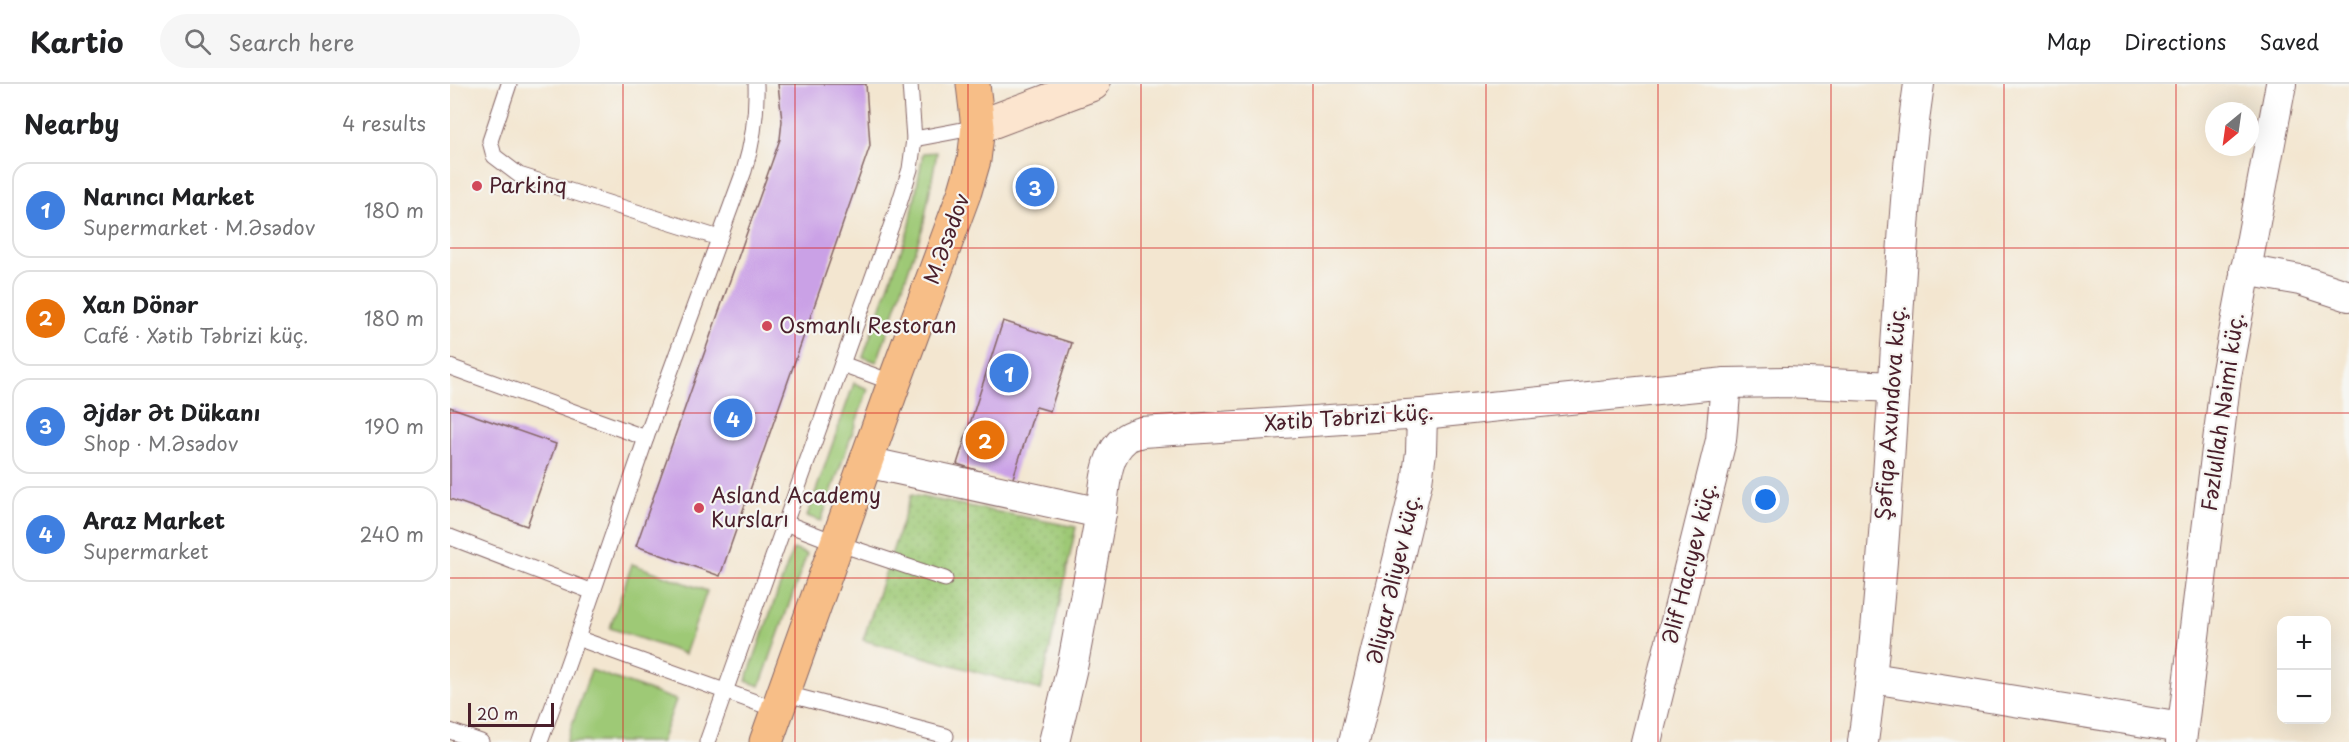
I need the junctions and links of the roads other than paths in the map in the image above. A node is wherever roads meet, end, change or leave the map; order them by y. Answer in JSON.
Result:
{"nodes":[{"id":1,"x":509,"y":84,"type":"edge"},
{"id":2,"x":756,"y":84,"type":"edge"},
{"id":3,"x":910,"y":84,"type":"edge"},
{"id":4,"x":973,"y":84,"type":"edge"},
{"id":5,"x":1093,"y":84,"type":"edge"},
{"id":6,"x":1919,"y":84,"type":"edge"},
{"id":7,"x":2281,"y":84,"type":"edge"},
{"id":8,"x":1059,"y":90,"type":"edge"},
{"id":9,"x":978,"y":127,"type":"junction"},
{"id":10,"x":914,"y":139,"type":"junction"},
{"id":11,"x":719,"y":238,"type":"junction"},
{"id":12,"x":2245,"y":270,"type":"junction"},
{"id":13,"x":2349,"y":296,"type":"edge"},
{"id":14,"x":842,"y":364,"type":"junction"},
{"id":15,"x":450,"y":367,"type":"edge"},
{"id":16,"x":894,"y":383,"type":"junction"},
{"id":17,"x":1726,"y":383,"type":"junction"},
{"id":18,"x":1894,"y":387,"type":"junction"},
{"id":19,"x":1422,"y":414,"type":"junction"},
{"id":20,"x":646,"y":438,"type":"junction"},
{"id":21,"x":866,"y":462,"type":"junction"},
{"id":22,"x":1101,"y":513,"type":"junction"},
{"id":23,"x":785,"y":523,"type":"junction"},
{"id":24,"x":450,"y":537,"type":"edge"},
{"id":25,"x":837,"y":543,"type":"junction"},
{"id":26,"x":945,"y":579,"type":"dead end"},
{"id":27,"x":593,"y":592,"type":"junction"},
{"id":28,"x":578,"y":638,"type":"junction"},
{"id":29,"x":1872,"y":678,"type":"junction"},
{"id":30,"x":725,"y":691,"type":"junction"},
{"id":31,"x":780,"y":701,"type":"junction"},
{"id":32,"x":450,"y":731,"type":"edge"},
{"id":33,"x":2182,"y":735,"type":"edge"},
{"id":34,"x":946,"y":736,"type":"dead end"},
{"id":35,"x":481,"y":742,"type":"edge"},
{"id":36,"x":540,"y":742,"type":"edge"},
{"id":37,"x":707,"y":742,"type":"edge"},
{"id":38,"x":766,"y":742,"type":"edge"},
{"id":39,"x":1054,"y":742,"type":"edge"},
{"id":40,"x":1354,"y":742,"type":"edge"},
{"id":41,"x":1646,"y":742,"type":"edge"},
{"id":42,"x":1863,"y":742,"type":"edge"}],
"edges":[{"from":1,"to":11,"type":"lane"},
{"from":2,"to":11,"type":"lane"},
{"from":3,"to":10,"type":"lane"},
{"from":4,"to":9,"type":"main road","name":"M.Əsədov"},
{"from":5,"to":8,"type":"main road"},
{"from":6,"to":18,"type":"street","name":"Şəfiqə Axundova küç."},
{"from":7,"to":12,"type":"street","name":"Fəzlullah Nəimi küç."},
{"from":8,"to":9,"type":"main road"},
{"from":9,"to":10,"type":"lane"},
{"from":9,"to":16,"type":"main road","name":"M.Əsədov"},
{"from":10,"to":14,"type":"lane"},
{"from":11,"to":20,"type":"lane"},
{"from":12,"to":13,"type":"street"},
{"from":12,"to":33,"type":"street","name":"Fəzlullah Nəimi küç."},
{"from":14,"to":16,"type":"lane"},
{"from":14,"to":23,"type":"lane"},
{"from":15,"to":20,"type":"lane"},
{"from":16,"to":21,"type":"main road","name":"M.Əsədov"},
{"from":17,"to":18,"type":"street","name":"Xətib Təbrizi küç."},
{"from":17,"to":19,"type":"street","name":"Xətib Təbrizi küç."},
{"from":17,"to":41,"type":"street","name":"Əlif Hacıyev küç."},
{"from":18,"to":29,"type":"street","name":"Şəfiqə Axundova küç."},
{"from":19,"to":22,"type":"street","name":"Xətib Təbrizi küç."},
{"from":19,"to":40,"type":"street","name":"Əliyar Əliyev küç."},
{"from":20,"to":27,"type":"lane"},
{"from":21,"to":22,"type":"street"},
{"from":21,"to":25,"type":"main road","name":"M.Əsədov"},
{"from":22,"to":39,"type":"street","name":"Xətib Təbrizi küç."},
{"from":23,"to":25,"type":"lane"},
{"from":23,"to":30,"type":"lane"},
{"from":24,"to":27,"type":"lane"},
{"from":25,"to":26,"type":"lane"},
{"from":25,"to":31,"type":"main road","name":"M.Əsədov"},
{"from":27,"to":28,"type":"lane"},
{"from":28,"to":30,"type":"lane"},
{"from":28,"to":36,"type":"lane"},
{"from":29,"to":33,"type":"street"},
{"from":29,"to":42,"type":"street","name":"Şəfiqə Axundova küç."},
{"from":30,"to":31,"type":"lane"},
{"from":30,"to":37,"type":"lane"},
{"from":31,"to":34,"type":"lane"},
{"from":31,"to":38,"type":"main road","name":"M.Əsədov"},
{"from":32,"to":35,"type":"lane"}]}
